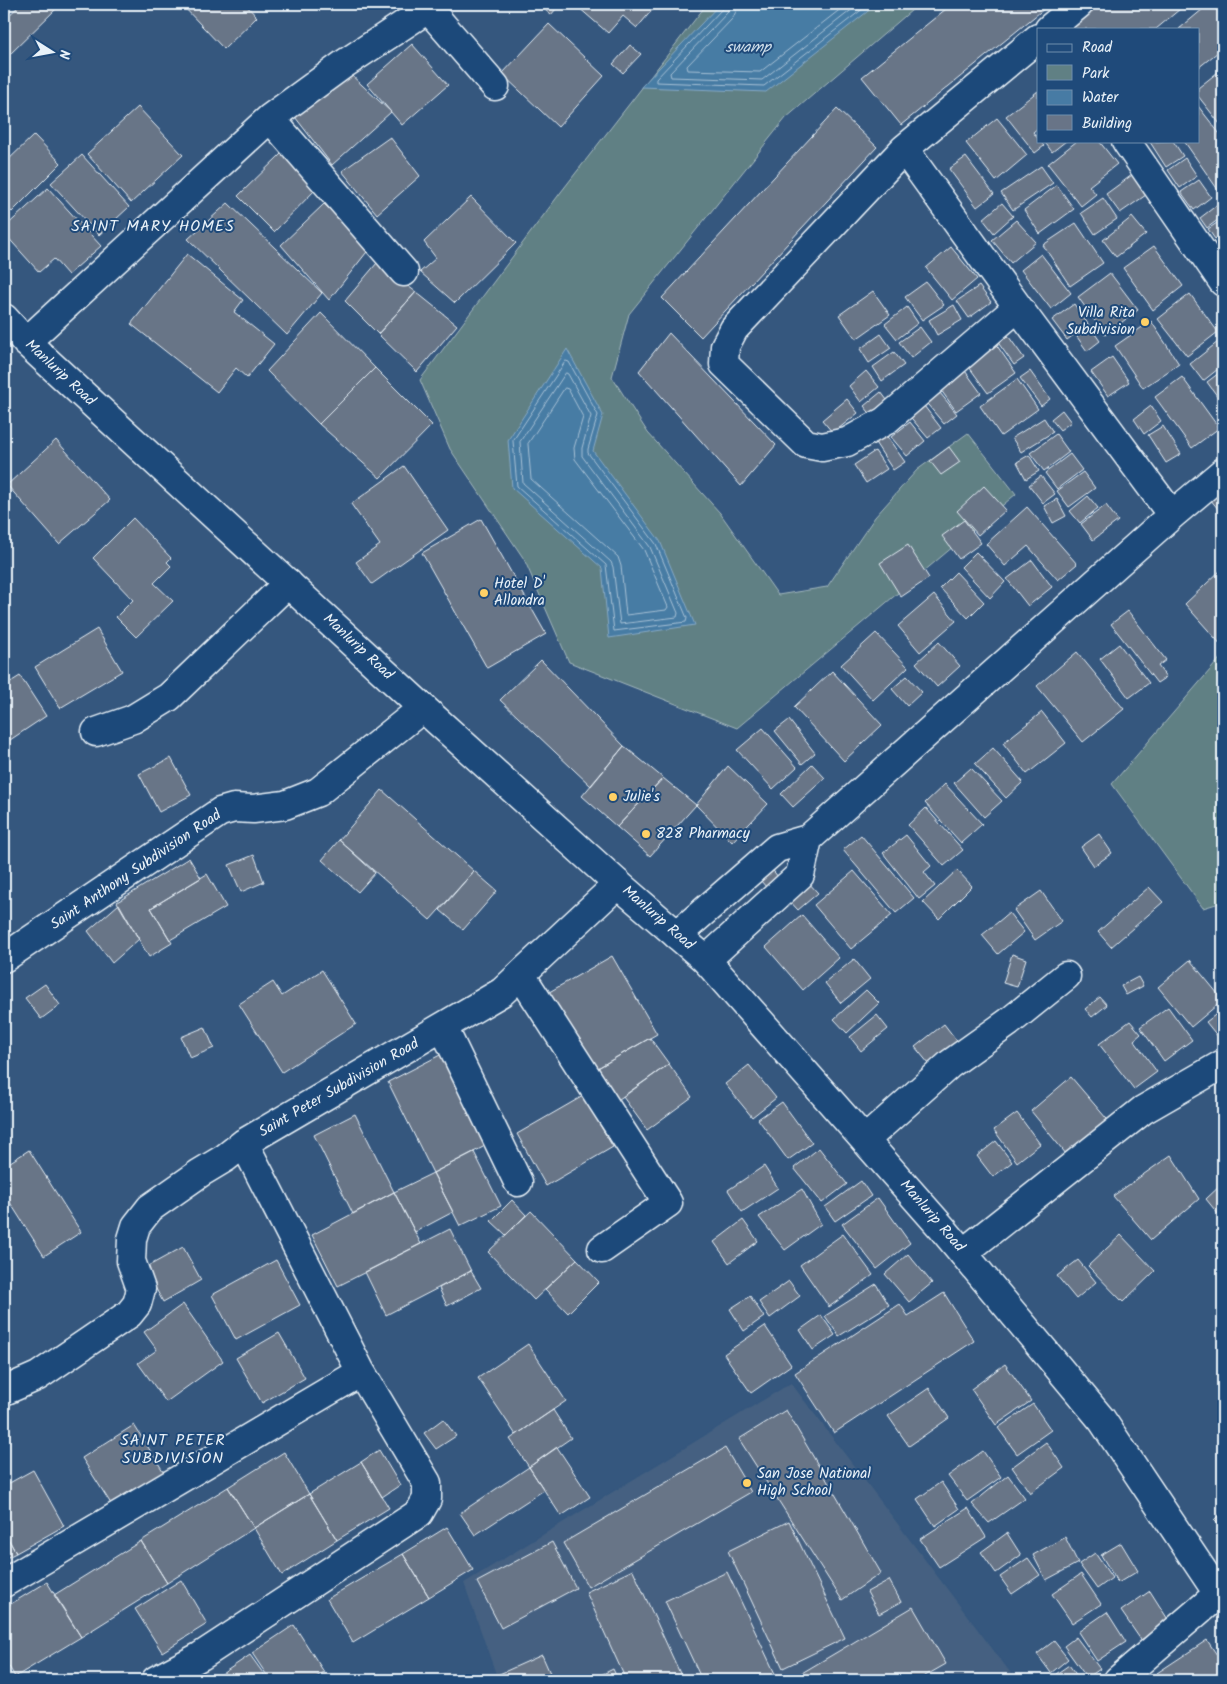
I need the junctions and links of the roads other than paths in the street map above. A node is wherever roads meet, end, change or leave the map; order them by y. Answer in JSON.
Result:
{"nodes":[{"id":1,"x":1079,"y":4,"type":"edge"},
{"id":2,"x":429,"y":6,"type":"edge"},
{"id":3,"x":1051,"y":28,"type":"edge"},
{"id":4,"x":1037,"y":39,"type":"edge"},
{"id":5,"x":495,"y":86,"type":"dead end"},
{"id":6,"x":270,"y":118,"type":"junction"},
{"id":7,"x":1127,"y":142,"type":"edge"},
{"id":8,"x":904,"y":149,"type":"junction"},
{"id":9,"x":404,"y":272,"type":"dead end"},
{"id":10,"x":1223,"y":282,"type":"edge"},
{"id":11,"x":1018,"y":307,"type":"junction"},
{"id":12,"x":4,"y":318,"type":"edge"},
{"id":13,"x":26,"y":342,"type":"junction"},
{"id":14,"x":1223,"y":472,"type":"edge"},
{"id":15,"x":1172,"y":515,"type":"junction"},
{"id":16,"x":288,"y":583,"type":"junction"},
{"id":17,"x":423,"y":708,"type":"junction"},
{"id":18,"x":96,"y":732,"type":"dead end"},
{"id":19,"x":808,"y":839,"type":"junction"},
{"id":20,"x":618,"y":884,"type":"junction"},
{"id":21,"x":677,"y":935,"type":"junction"},
{"id":22,"x":4,"y":958,"type":"edge"},
{"id":23,"x":706,"y":960,"type":"junction"},
{"id":24,"x":521,"y":975,"type":"junction"},
{"id":25,"x":1066,"y":976,"type":"dead end"},
{"id":26,"x":443,"y":1027,"type":"junction"},
{"id":27,"x":1223,"y":1064,"type":"edge"},
{"id":28,"x":865,"y":1140,"type":"junction"},
{"id":29,"x":244,"y":1143,"type":"junction"},
{"id":30,"x":518,"y":1182,"type":"dead end"},
{"id":31,"x":602,"y":1249,"type":"dead end"},
{"id":32,"x":963,"y":1253,"type":"junction"},
{"id":33,"x":361,"y":1372,"type":"junction"},
{"id":34,"x":4,"y":1391,"type":"edge"},
{"id":35,"x":4,"y":1583,"type":"edge"},
{"id":36,"x":1221,"y":1597,"type":"edge"},
{"id":37,"x":156,"y":1680,"type":"edge"},
{"id":38,"x":1118,"y":1680,"type":"edge"}],
"edges":[{"from":1,"to":3,"type":"street"},
{"from":2,"to":5,"type":"street"},
{"from":2,"to":6,"type":"street"},
{"from":4,"to":8,"type":"street"},
{"from":6,"to":9,"type":"street"},
{"from":6,"to":13,"type":"street"},
{"from":7,"to":10,"type":"street"},
{"from":8,"to":11,"type":"street"},
{"from":8,"to":11,"type":"street"},
{"from":11,"to":15,"type":"street"},
{"from":12,"to":13,"type":"street","name":"Manlurip Road"},
{"from":13,"to":16,"type":"street","name":"Manlurip Road"},
{"from":14,"to":15,"type":"street"},
{"from":15,"to":19,"type":"street"},
{"from":16,"to":17,"type":"street","name":"Manlurip Road"},
{"from":16,"to":18,"type":"street"},
{"from":17,"to":20,"type":"street","name":"Manlurip Road"},
{"from":17,"to":22,"type":"street","name":"Saint Anthony Subdivision Road"},
{"from":19,"to":21,"type":"street"},
{"from":19,"to":23,"type":"street"},
{"from":20,"to":21,"type":"street","name":"Manlurip Road"},
{"from":20,"to":24,"type":"street","name":"Saint Peter Subdivision Road"},
{"from":21,"to":23,"type":"street","name":"Manlurip Road"},
{"from":23,"to":28,"type":"street","name":"Manlurip Road"},
{"from":24,"to":26,"type":"street","name":"Saint Peter Subdivision Road"},
{"from":24,"to":31,"type":"street"},
{"from":25,"to":28,"type":"street"},
{"from":26,"to":29,"type":"street","name":"Saint Peter Subdivision Road"},
{"from":26,"to":30,"type":"street"},
{"from":27,"to":32,"type":"street"},
{"from":28,"to":32,"type":"street","name":"Manlurip Road"},
{"from":29,"to":33,"type":"street","name":"Saint Peter Subdivision Road"},
{"from":29,"to":34,"type":"street"},
{"from":32,"to":36,"type":"street","name":"Manlurip Road"},
{"from":33,"to":35,"type":"street"},
{"from":33,"to":37,"type":"street","name":"Saint Peter Subdivision Road"},
{"from":36,"to":38,"type":"street"}]}
